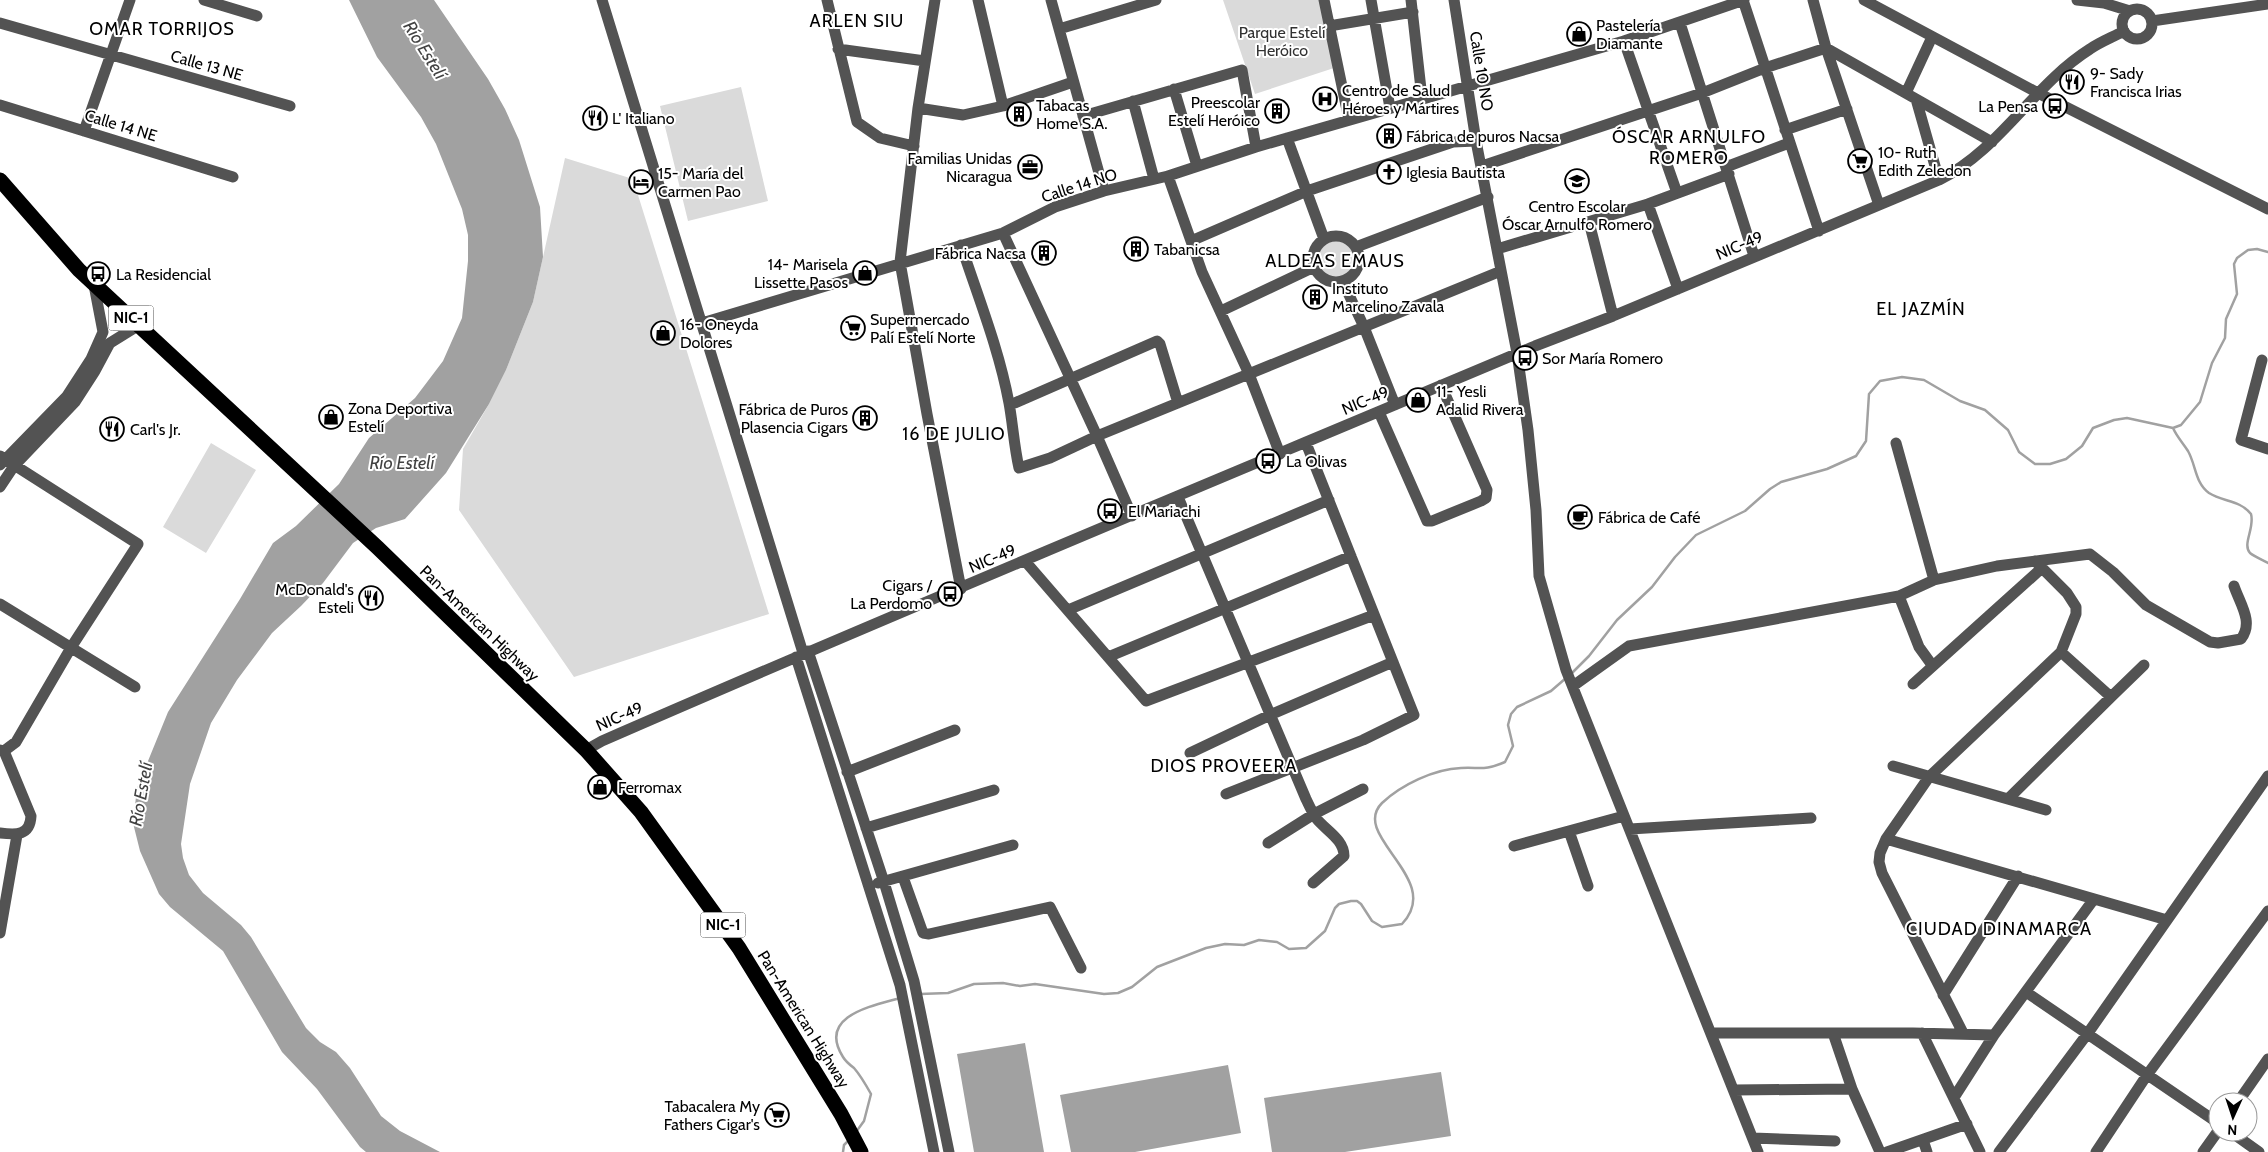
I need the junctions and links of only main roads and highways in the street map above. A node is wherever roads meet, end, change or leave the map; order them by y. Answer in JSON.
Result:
{"nodes":[{"id":1,"x":0,"y":180,"type":"edge"},
{"id":2,"x":861,"y":1152,"type":"edge"}],
"edges":[{"from":1,"to":2,"type":"highway","name":"Pan-American Highway","number":"NIC-1"}]}
